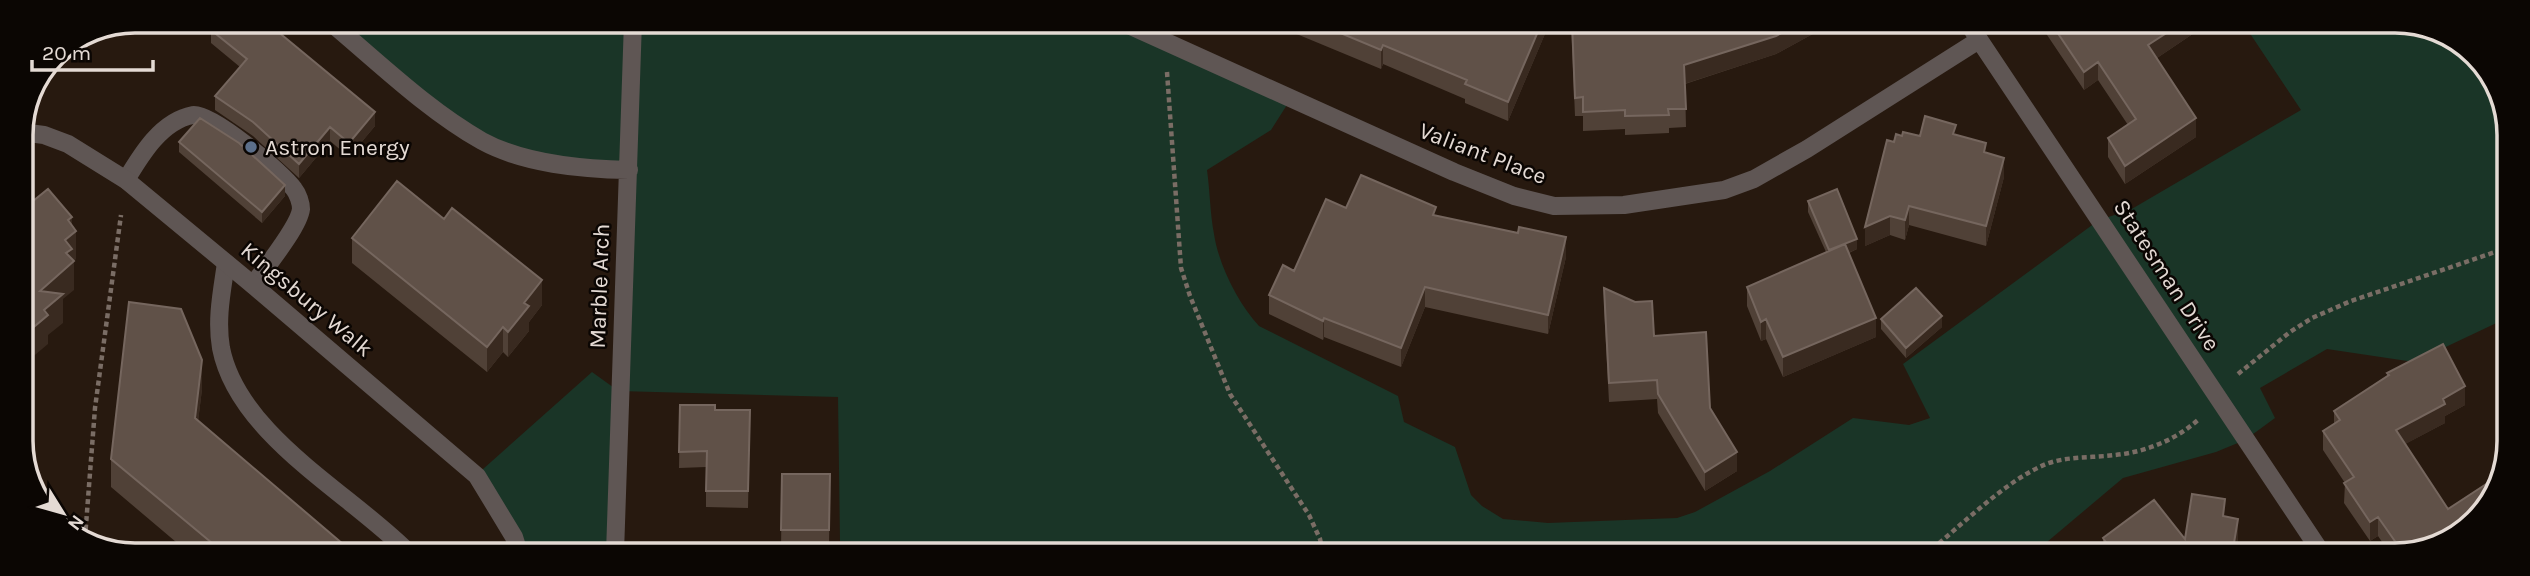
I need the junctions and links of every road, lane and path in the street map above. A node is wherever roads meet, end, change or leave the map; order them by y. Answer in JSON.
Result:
{"nodes":[{"id":1,"x":344,"y":33,"type":"edge"},
{"id":2,"x":633,"y":33,"type":"edge"},
{"id":3,"x":1146,"y":33,"type":"edge"},
{"id":4,"x":1974,"y":33,"type":"edge"},
{"id":5,"x":1979,"y":40,"type":"junction"},
{"id":6,"x":1170,"y":44,"type":"junction"},
{"id":7,"x":33,"y":134,"type":"edge"},
{"id":8,"x":629,"y":170,"type":"junction"},
{"id":9,"x":126,"y":180,"type":"junction"},
{"id":10,"x":226,"y":263,"type":"junction"},
{"id":11,"x":253,"y":285,"type":"junction"},
{"id":12,"x":86,"y":530,"type":"edge"},
{"id":13,"x":398,"y":543,"type":"edge"},
{"id":14,"x":516,"y":543,"type":"edge"},
{"id":15,"x":615,"y":543,"type":"edge"},
{"id":16,"x":1321,"y":543,"type":"edge"},
{"id":17,"x":2315,"y":543,"type":"edge"}],
"edges":[{"from":1,"to":8,"type":"street"},
{"from":2,"to":8,"type":"street","name":"Marble Arch"},
{"from":3,"to":6,"type":"street","name":"Valiant Place"},
{"from":4,"to":5,"type":"street","name":"Statesman Drive"},
{"from":5,"to":6,"type":"street","name":"Valiant Place"},
{"from":5,"to":17,"type":"street","name":"Statesman Drive"},
{"from":6,"to":16,"type":"path"},
{"from":7,"to":9,"type":"street","name":"Kingsbury Walk"},
{"from":8,"to":15,"type":"street","name":"Marble Arch"},
{"from":9,"to":10,"type":"street","name":"Kingsbury Walk"},
{"from":9,"to":11,"type":"street"},
{"from":9,"to":12,"type":"path"},
{"from":10,"to":11,"type":"street","name":"Kingsbury Walk"},
{"from":10,"to":13,"type":"street"},
{"from":11,"to":14,"type":"street","name":"Kingsbury Walk"}]}
